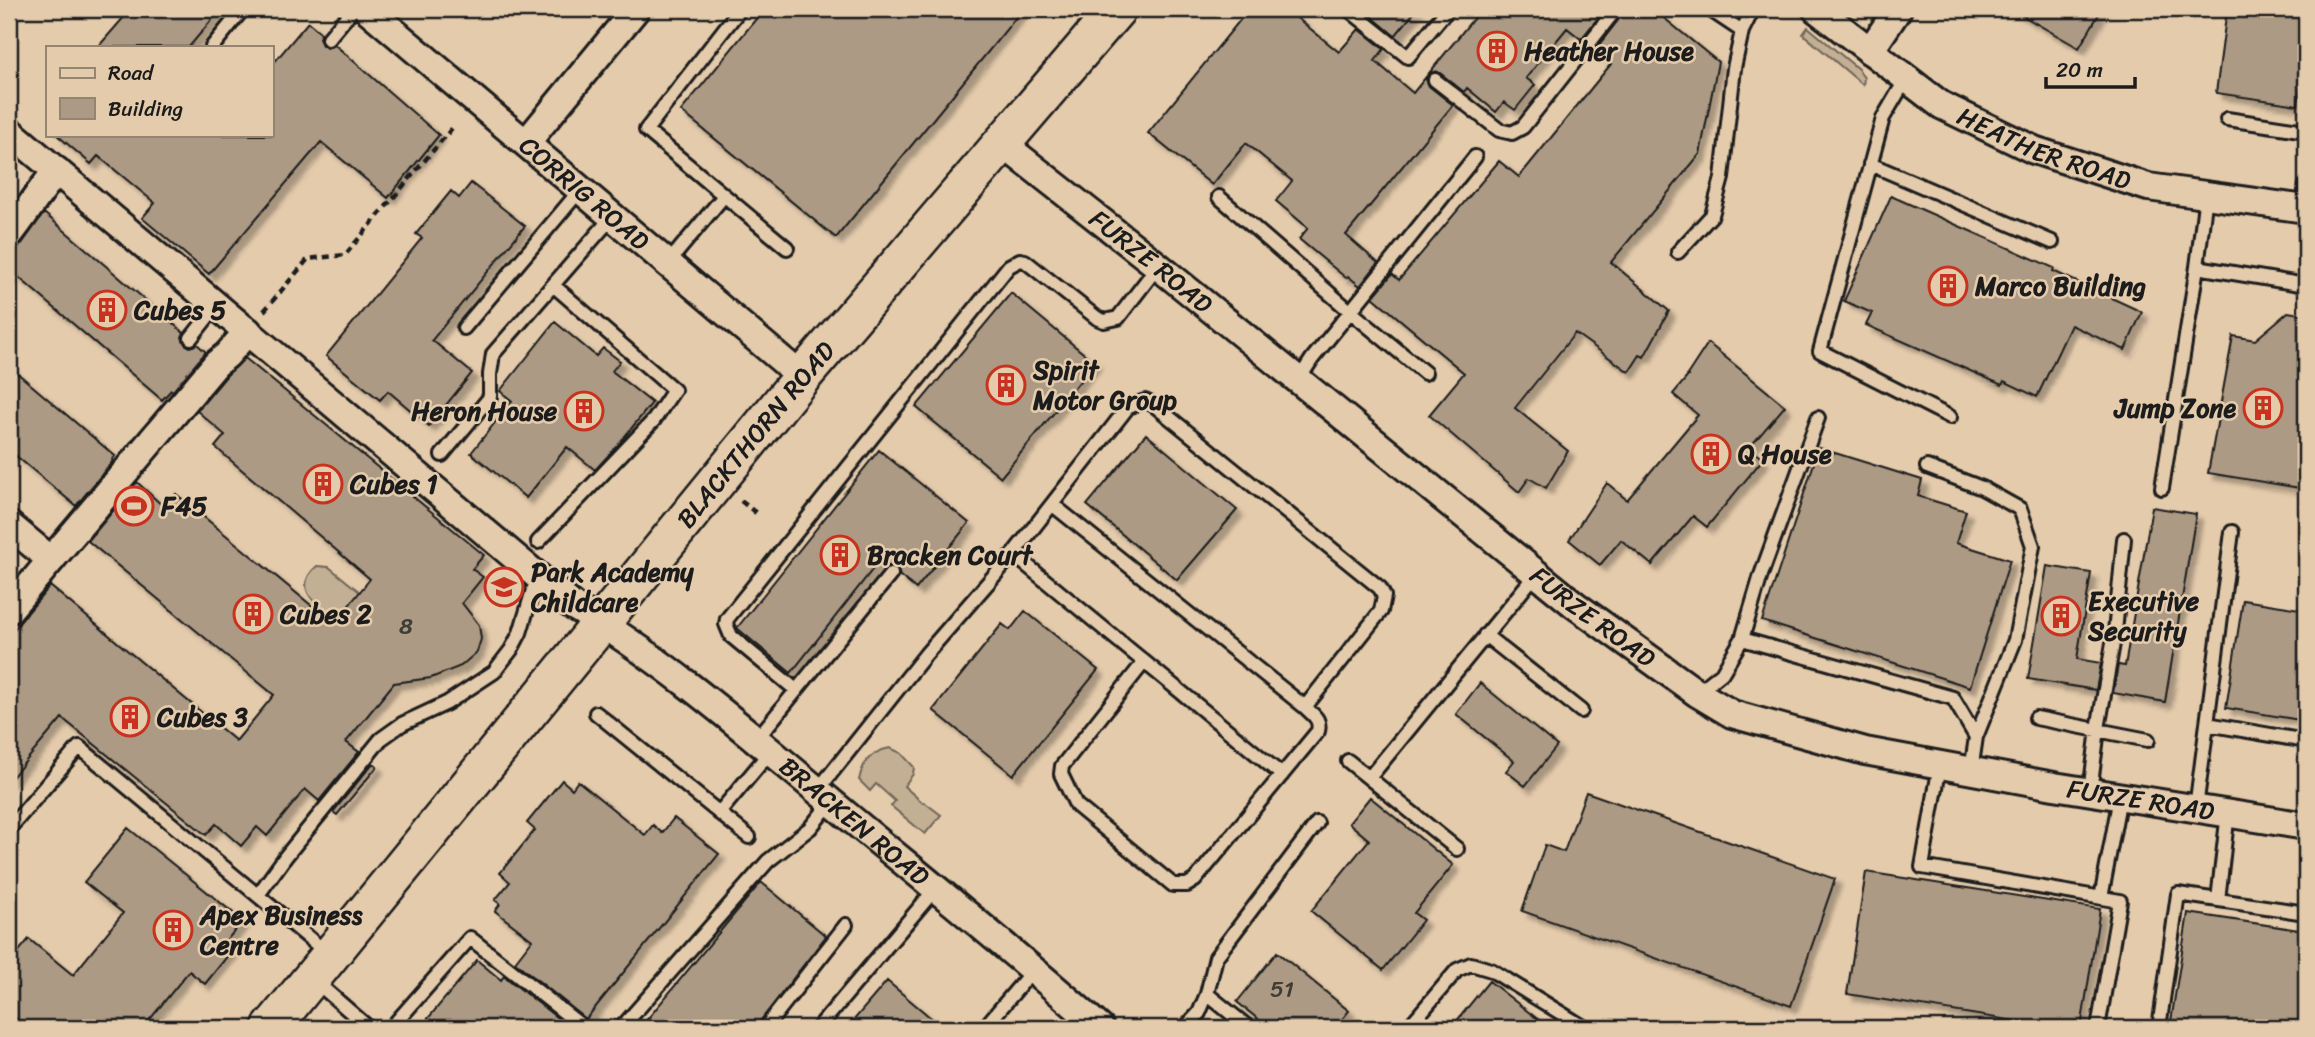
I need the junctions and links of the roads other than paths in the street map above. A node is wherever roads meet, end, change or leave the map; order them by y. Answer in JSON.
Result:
{"nodes":[{"id":1,"x":243,"y":9,"type":"edge"},
{"id":2,"x":353,"y":9,"type":"edge"},
{"id":3,"x":367,"y":9,"type":"edge"},
{"id":4,"x":636,"y":9,"type":"edge"},
{"id":5,"x":740,"y":9,"type":"edge"},
{"id":6,"x":1117,"y":9,"type":"edge"},
{"id":7,"x":1348,"y":9,"type":"edge"},
{"id":8,"x":1448,"y":9,"type":"edge"},
{"id":9,"x":1616,"y":9,"type":"edge"},
{"id":10,"x":1709,"y":9,"type":"edge"},
{"id":11,"x":1753,"y":9,"type":"edge"},
{"id":12,"x":1816,"y":9,"type":"edge"},
{"id":13,"x":1898,"y":9,"type":"edge"},
{"id":14,"x":1742,"y":31,"type":"junction"},
{"id":15,"x":328,"y":39,"type":"dead end"},
{"id":16,"x":213,"y":46,"type":"edge"},
{"id":17,"x":1870,"y":51,"type":"junction"},
{"id":18,"x":1906,"y":79,"type":"junction"},
{"id":19,"x":1435,"y":80,"type":"dead end"},
{"id":20,"x":2227,"y":119,"type":"dead end"},
{"id":21,"x":2306,"y":131,"type":"edge"},
{"id":22,"x":10,"y":133,"type":"edge"},
{"id":23,"x":526,"y":142,"type":"junction"},
{"id":24,"x":1003,"y":144,"type":"junction"},
{"id":25,"x":1475,"y":157,"type":"dead end"},
{"id":26,"x":1870,"y":164,"type":"junction"},
{"id":27,"x":57,"y":171,"type":"junction"},
{"id":28,"x":581,"y":189,"type":"junction"},
{"id":29,"x":2206,"y":195,"type":"junction"},
{"id":30,"x":723,"y":197,"type":"junction"},
{"id":31,"x":1219,"y":197,"type":"dead end"},
{"id":32,"x":2305,"y":200,"type":"edge"},
{"id":33,"x":613,"y":216,"type":"junction"},
{"id":34,"x":9,"y":235,"type":"edge"},
{"id":35,"x":2052,"y":242,"type":"dead end"},
{"id":36,"x":787,"y":248,"type":"dead end"},
{"id":37,"x":1678,"y":252,"type":"dead end"},
{"id":38,"x":668,"y":263,"type":"junction"},
{"id":39,"x":1158,"y":266,"type":"junction"},
{"id":40,"x":2197,"y":267,"type":"junction"},
{"id":41,"x":553,"y":285,"type":"junction"},
{"id":42,"x":2306,"y":285,"type":"edge"},
{"id":43,"x":217,"y":305,"type":"junction"},
{"id":44,"x":1351,"y":312,"type":"junction"},
{"id":45,"x":464,"y":328,"type":"dead end"},
{"id":46,"x":248,"y":331,"type":"junction"},
{"id":47,"x":191,"y":338,"type":"dead end"},
{"id":48,"x":1425,"y":373,"type":"dead end"},
{"id":49,"x":802,"y":377,"type":"junction"},
{"id":50,"x":1299,"y":379,"type":"junction"},
{"id":51,"x":1950,"y":417,"type":"dead end"},
{"id":52,"x":1818,"y":418,"type":"dead end"},
{"id":53,"x":442,"y":455,"type":"dead end"},
{"id":54,"x":1927,"y":467,"type":"dead end"},
{"id":55,"x":2162,"y":488,"type":"dead end"},
{"id":56,"x":1053,"y":505,"type":"junction"},
{"id":57,"x":9,"y":525,"type":"edge"},
{"id":58,"x":2232,"y":532,"type":"dead end"},
{"id":59,"x":2124,"y":538,"type":"dead end"},
{"id":60,"x":538,"y":542,"type":"dead end"},
{"id":61,"x":1013,"y":554,"type":"junction"},
{"id":62,"x":51,"y":561,"type":"junction"},
{"id":63,"x":891,"y":574,"type":"dead end"},
{"id":64,"x":1536,"y":574,"type":"junction"},
{"id":65,"x":541,"y":579,"type":"junction"},
{"id":66,"x":9,"y":610,"type":"edge"},
{"id":67,"x":602,"y":623,"type":"junction"},
{"id":68,"x":1485,"y":635,"type":"junction"},
{"id":69,"x":1742,"y":639,"type":"junction"},
{"id":70,"x":1144,"y":662,"type":"junction"},
{"id":71,"x":796,"y":690,"type":"junction"},
{"id":72,"x":1697,"y":694,"type":"junction"},
{"id":73,"x":1305,"y":708,"type":"junction"},
{"id":74,"x":1581,"y":711,"type":"dead end"},
{"id":75,"x":596,"y":713,"type":"dead end"},
{"id":76,"x":2036,"y":718,"type":"dead end"},
{"id":77,"x":2207,"y":724,"type":"junction"},
{"id":78,"x":2098,"y":729,"type":"junction"},
{"id":79,"x":1976,"y":737,"type":"junction"},
{"id":80,"x":2148,"y":740,"type":"dead end"},
{"id":81,"x":2306,"y":741,"type":"edge"},
{"id":82,"x":763,"y":746,"type":"junction"},
{"id":83,"x":1348,"y":761,"type":"dead end"},
{"id":84,"x":1940,"y":765,"type":"junction"},
{"id":85,"x":1971,"y":771,"type":"junction"},
{"id":86,"x":1282,"y":775,"type":"junction"},
{"id":87,"x":1369,"y":778,"type":"junction"},
{"id":88,"x":2090,"y":792,"type":"junction"},
{"id":89,"x":824,"y":796,"type":"junction"},
{"id":90,"x":2120,"y":797,"type":"junction"},
{"id":91,"x":2196,"y":808,"type":"junction"},
{"id":92,"x":2228,"y":812,"type":"junction"},
{"id":93,"x":719,"y":813,"type":"junction"},
{"id":94,"x":1317,"y":823,"type":"dead end"},
{"id":95,"x":2306,"y":827,"type":"edge"},
{"id":96,"x":9,"y":829,"type":"edge"},
{"id":97,"x":749,"y":837,"type":"dead end"},
{"id":98,"x":1457,"y":849,"type":"dead end"},
{"id":99,"x":936,"y":888,"type":"junction"},
{"id":100,"x":258,"y":895,"type":"junction"},
{"id":101,"x":2101,"y":898,"type":"junction"},
{"id":102,"x":2218,"y":900,"type":"junction"},
{"id":103,"x":2306,"y":913,"type":"edge"},
{"id":104,"x":846,"y":925,"type":"dead end"},
{"id":105,"x":321,"y":967,"type":"junction"},
{"id":106,"x":1034,"y":969,"type":"junction"},
{"id":107,"x":1207,"y":994,"type":"junction"},
{"id":108,"x":271,"y":1028,"type":"edge"},
{"id":109,"x":369,"y":1028,"type":"edge"},
{"id":110,"x":391,"y":1028,"type":"edge"},
{"id":111,"x":584,"y":1028,"type":"edge"},
{"id":112,"x":625,"y":1028,"type":"edge"},
{"id":113,"x":765,"y":1028,"type":"edge"},
{"id":114,"x":818,"y":1028,"type":"edge"},
{"id":115,"x":984,"y":1028,"type":"edge"},
{"id":116,"x":1100,"y":1028,"type":"edge"},
{"id":117,"x":1185,"y":1028,"type":"edge"},
{"id":118,"x":1249,"y":1028,"type":"edge"},
{"id":119,"x":1408,"y":1028,"type":"edge"},
{"id":120,"x":1585,"y":1028,"type":"edge"},
{"id":121,"x":2098,"y":1028,"type":"edge"},
{"id":122,"x":2159,"y":1028,"type":"edge"}],
"edges":[{"from":1,"to":16,"type":"lane"},
{"from":2,"to":15,"type":"lane"},
{"from":3,"to":23,"type":"street","name":"CORRIG ROAD"},
{"from":4,"to":23,"type":"street"},
{"from":5,"to":30,"type":"lane"},
{"from":6,"to":24,"type":"street","name":"BLACKTHORN ROAD"},
{"from":7,"to":8,"type":"lane"},
{"from":9,"to":19,"type":"lane"},
{"from":10,"to":14,"type":"lane"},
{"from":11,"to":14,"type":"lane"},
{"from":12,"to":17,"type":"street","name":"HEATHER ROAD"},
{"from":13,"to":17,"type":"street"},
{"from":14,"to":37,"type":"lane"},
{"from":17,"to":18,"type":"street","name":"HEATHER ROAD"},
{"from":18,"to":26,"type":"lane"},
{"from":18,"to":29,"type":"street","name":"HEATHER ROAD"},
{"from":20,"to":21,"type":"lane"},
{"from":22,"to":27,"type":"street","name":"BRACKEN ROAD"},
{"from":23,"to":28,"type":"street","name":"CORRIG ROAD"},
{"from":24,"to":39,"type":"street","name":"FURZE ROAD"},
{"from":24,"to":49,"type":"street","name":"BLACKTHORN ROAD"},
{"from":25,"to":44,"type":"lane"},
{"from":26,"to":35,"type":"lane"},
{"from":26,"to":51,"type":"lane"},
{"from":27,"to":34,"type":"street"},
{"from":27,"to":43,"type":"street","name":"BRACKEN ROAD"},
{"from":28,"to":33,"type":"street","name":"CORRIG ROAD"},
{"from":28,"to":45,"type":"lane"},
{"from":29,"to":32,"type":"street","name":"HEATHER ROAD"},
{"from":29,"to":40,"type":"lane"},
{"from":30,"to":36,"type":"lane"},
{"from":30,"to":38,"type":"lane"},
{"from":31,"to":44,"type":"lane"},
{"from":33,"to":38,"type":"street","name":"CORRIG ROAD"},
{"from":33,"to":41,"type":"lane"},
{"from":38,"to":49,"type":"street","name":"CORRIG ROAD"},
{"from":39,"to":50,"type":"street","name":"FURZE ROAD"},
{"from":39,"to":71,"type":"lane"},
{"from":40,"to":42,"type":"lane"},
{"from":40,"to":55,"type":"lane"},
{"from":41,"to":53,"type":"lane"},
{"from":41,"to":60,"type":"lane"},
{"from":43,"to":46,"type":"street","name":"BRACKEN ROAD"},
{"from":43,"to":47,"type":"lane"},
{"from":44,"to":48,"type":"lane"},
{"from":44,"to":50,"type":"lane"},
{"from":46,"to":62,"type":"street"},
{"from":46,"to":65,"type":"street","name":"BRACKEN ROAD"},
{"from":49,"to":67,"type":"street","name":"BLACKTHORN ROAD"},
{"from":50,"to":64,"type":"street","name":"FURZE ROAD"},
{"from":52,"to":69,"type":"lane"},
{"from":54,"to":79,"type":"lane"},
{"from":56,"to":61,"type":"lane"},
{"from":56,"to":73,"type":"lane"},
{"from":56,"to":73,"type":"lane"},
{"from":57,"to":62,"type":"street"},
{"from":58,"to":77,"type":"lane"},
{"from":59,"to":78,"type":"lane"},
{"from":61,"to":70,"type":"lane"},
{"from":61,"to":89,"type":"lane"},
{"from":62,"to":66,"type":"street"},
{"from":63,"to":71,"type":"lane"},
{"from":64,"to":68,"type":"lane"},
{"from":64,"to":72,"type":"street","name":"FURZE ROAD"},
{"from":65,"to":67,"type":"street","name":"BRACKEN ROAD"},
{"from":65,"to":100,"type":"lane"},
{"from":67,"to":82,"type":"street","name":"BRACKEN ROAD"},
{"from":67,"to":105,"type":"street","name":"BLACKTHORN ROAD"},
{"from":68,"to":74,"type":"lane"},
{"from":68,"to":87,"type":"lane"},
{"from":69,"to":72,"type":"lane"},
{"from":69,"to":79,"type":"lane"},
{"from":70,"to":86,"type":"lane"},
{"from":70,"to":86,"type":"lane"},
{"from":71,"to":82,"type":"lane"},
{"from":72,"to":84,"type":"street","name":"FURZE ROAD"},
{"from":73,"to":86,"type":"lane"},
{"from":75,"to":93,"type":"lane"},
{"from":76,"to":78,"type":"lane"},
{"from":77,"to":81,"type":"lane"},
{"from":77,"to":91,"type":"lane"},
{"from":78,"to":80,"type":"lane"},
{"from":78,"to":88,"type":"lane"},
{"from":79,"to":85,"type":"lane"},
{"from":82,"to":89,"type":"street","name":"BRACKEN ROAD"},
{"from":82,"to":93,"type":"lane"},
{"from":83,"to":87,"type":"lane"},
{"from":84,"to":85,"type":"street","name":"FURZE ROAD"},
{"from":84,"to":101,"type":"lane"},
{"from":85,"to":88,"type":"street","name":"FURZE ROAD"},
{"from":87,"to":98,"type":"lane"},
{"from":88,"to":90,"type":"street","name":"FURZE ROAD"},
{"from":89,"to":99,"type":"street","name":"BRACKEN ROAD"},
{"from":89,"to":112,"type":"lane"},
{"from":90,"to":91,"type":"street","name":"FURZE ROAD"},
{"from":90,"to":101,"type":"lane"},
{"from":91,"to":92,"type":"street","name":"FURZE ROAD"},
{"from":92,"to":95,"type":"street","name":"FURZE ROAD"},
{"from":92,"to":102,"type":"lane"},
{"from":93,"to":97,"type":"lane"},
{"from":94,"to":107,"type":"lane"},
{"from":96,"to":100,"type":"lane"},
{"from":99,"to":106,"type":"street","name":"BRACKEN ROAD"},
{"from":99,"to":114,"type":"lane"},
{"from":100,"to":105,"type":"lane"},
{"from":101,"to":121,"type":"lane"},
{"from":102,"to":103,"type":"lane"},
{"from":102,"to":122,"type":"lane"},
{"from":104,"to":113,"type":"lane"},
{"from":105,"to":108,"type":"street","name":"BLACKTHORN ROAD"},
{"from":105,"to":109,"type":"lane"},
{"from":106,"to":115,"type":"lane"},
{"from":106,"to":116,"type":"street","name":"BRACKEN ROAD"},
{"from":107,"to":117,"type":"lane"},
{"from":107,"to":118,"type":"lane"},
{"from":110,"to":111,"type":"lane"},
{"from":119,"to":120,"type":"lane"}]}
